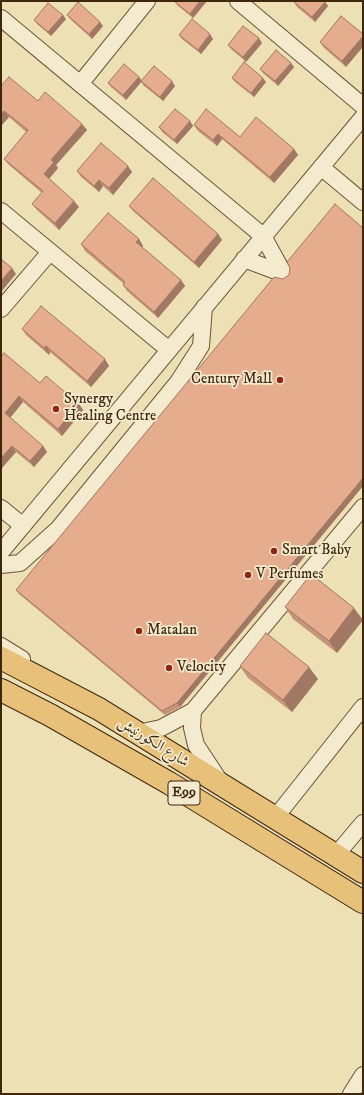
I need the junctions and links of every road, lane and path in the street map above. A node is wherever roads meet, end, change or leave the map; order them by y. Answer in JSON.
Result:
{"nodes":[{"id":1,"x":147,"y":1,"type":"edge"},
{"id":2,"x":238,"y":1,"type":"edge"},
{"id":3,"x":1,"y":18,"type":"edge"},
{"id":4,"x":80,"y":84,"type":"junction"},
{"id":5,"x":363,"y":106,"type":"edge"},
{"id":6,"x":363,"y":117,"type":"edge"},
{"id":7,"x":321,"y":167,"type":"junction"},
{"id":8,"x":363,"y":202,"type":"edge"},
{"id":9,"x":1,"y":211,"type":"edge"},
{"id":10,"x":263,"y":236,"type":"junction"},
{"id":11,"x":50,"y":252,"type":"junction"},
{"id":12,"x":244,"y":259,"type":"junction"},
{"id":13,"x":204,"y":307,"type":"junction"},
{"id":14,"x":1,"y":309,"type":"edge"},
{"id":15,"x":169,"y":350,"type":"junction"},
{"id":16,"x":363,"y":507,"type":"edge"},
{"id":17,"x":1,"y":508,"type":"edge"},
{"id":18,"x":23,"y":526,"type":"junction"},
{"id":19,"x":1,"y":552,"type":"edge"},
{"id":20,"x":1,"y":565,"type":"edge"},
{"id":21,"x":1,"y":646,"type":"edge"},
{"id":22,"x":1,"y":658,"type":"edge"},
{"id":23,"x":1,"y":690,"type":"edge"},
{"id":24,"x":363,"y":707,"type":"edge"},
{"id":25,"x":99,"y":709,"type":"junction"},
{"id":26,"x":193,"y":711,"type":"junction"},
{"id":27,"x":138,"y":733,"type":"junction"},
{"id":28,"x":224,"y":786,"type":"junction"},
{"id":29,"x":275,"y":818,"type":"junction"},
{"id":30,"x":363,"y":823,"type":"edge"},
{"id":31,"x":336,"y":855,"type":"junction"},
{"id":32,"x":363,"y":872,"type":"edge"},
{"id":33,"x":363,"y":902,"type":"edge"},
{"id":34,"x":363,"y":1075,"type":"edge"},
{"id":35,"x":350,"y":1094,"type":"edge"}],
"edges":[{"from":1,"to":4,"type":"street"},
{"from":2,"to":5,"type":"street"},
{"from":3,"to":4,"type":"street"},
{"from":4,"to":10,"type":"street"},
{"from":6,"to":7,"type":"street"},
{"from":7,"to":8,"type":"street"},
{"from":7,"to":10,"type":"street"},
{"from":9,"to":11,"type":"street"},
{"from":10,"to":12,"type":"street"},
{"from":10,"to":12,"type":"street"},
{"from":11,"to":14,"type":"street"},
{"from":11,"to":15,"type":"street"},
{"from":12,"to":13,"type":"street"},
{"from":13,"to":15,"type":"street"},
{"from":13,"to":20,"type":"street"},
{"from":15,"to":18,"type":"street"},
{"from":16,"to":26,"type":"street"},
{"from":17,"to":18,"type":"street"},
{"from":18,"to":19,"type":"street"},
{"from":21,"to":25,"type":"street"},
{"from":22,"to":25,"type":"highway","name":"شارع الكورنيش","number":"E99"},
{"from":23,"to":33,"type":"highway","name":"شارع الكورنيش","number":"E99"},
{"from":24,"to":29,"type":"street"},
{"from":25,"to":27,"type":"highway","name":"شارع الكورنيش","number":"E99"},
{"from":26,"to":27,"type":"street"},
{"from":26,"to":28,"type":"street"},
{"from":27,"to":28,"type":"highway","name":"شارع الكورنيش","number":"E99"},
{"from":28,"to":29,"type":"highway","name":"شارع الكورنيش","number":"E99"},
{"from":29,"to":31,"type":"highway","name":"شارع الكورنيش","number":"E99"},
{"from":30,"to":31,"type":"street"},
{"from":31,"to":32,"type":"highway","name":"شارع الكورنيش","number":"E99"},
{"from":34,"to":35,"type":"street"}]}
